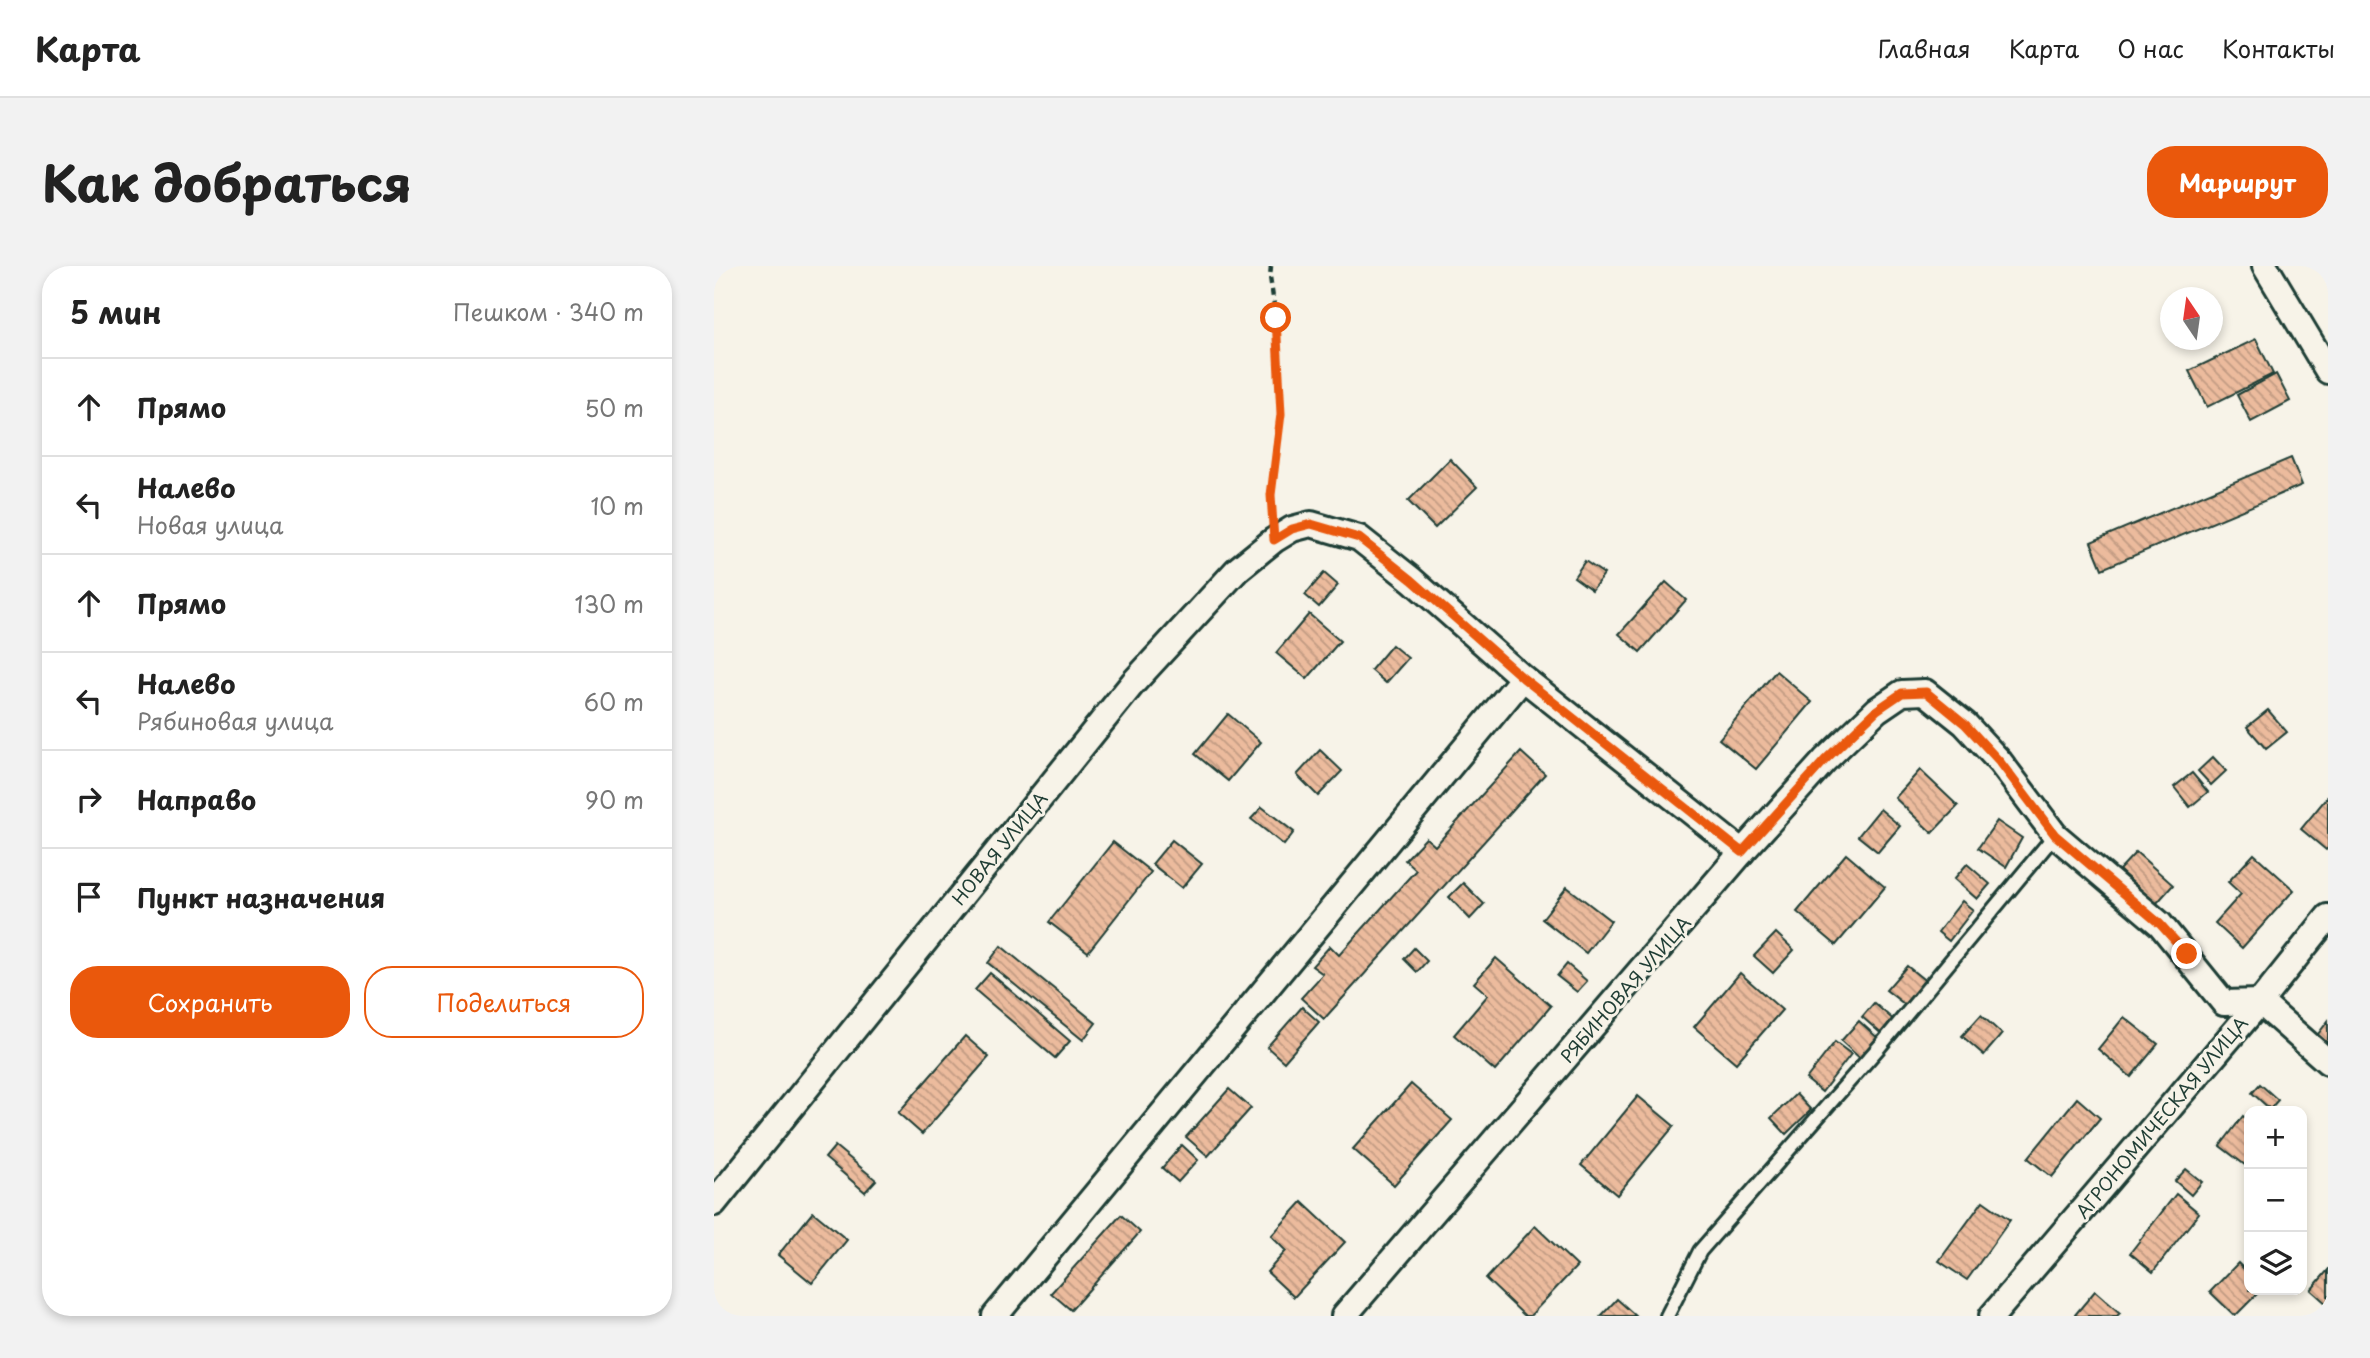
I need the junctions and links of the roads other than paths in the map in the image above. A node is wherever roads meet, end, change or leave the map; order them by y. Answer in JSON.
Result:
{"nodes":[{"id":1,"x":2264,"y":266,"type":"edge"},
{"id":2,"x":2328,"y":370,"type":"edge"},
{"id":3,"x":1523,"y":678,"type":"junction"},
{"id":4,"x":2055,"y":835,"type":"junction"},
{"id":5,"x":1742,"y":852,"type":"junction"},
{"id":6,"x":2328,"y":917,"type":"edge"},
{"id":7,"x":2260,"y":1002,"type":"junction"},
{"id":8,"x":2328,"y":1062,"type":"edge"},
{"id":9,"x":714,"y":1203,"type":"edge"},
{"id":10,"x":995,"y":1316,"type":"edge"},
{"id":11,"x":1344,"y":1316,"type":"edge"},
{"id":12,"x":1667,"y":1316,"type":"edge"},
{"id":13,"x":1992,"y":1316,"type":"edge"}],
"edges":[{"from":1,"to":2,"type":"street"},
{"from":3,"to":5,"type":"street"},
{"from":3,"to":9,"type":"street","name":"НОВАЯ УЛИЦА"},
{"from":3,"to":10,"type":"street"},
{"from":4,"to":5,"type":"street","name":"РЯБИНОВАЯ УЛИЦА"},
{"from":4,"to":7,"type":"street"},
{"from":4,"to":12,"type":"lane"},
{"from":5,"to":11,"type":"street","name":"РЯБИНОВАЯ УЛИЦА"},
{"from":6,"to":7,"type":"street","name":"АГРОНОМИЧЕСКАЯ УЛИЦА"},
{"from":7,"to":8,"type":"street"},
{"from":7,"to":13,"type":"street","name":"АГРОНОМИЧЕСКАЯ УЛИЦА"}]}
